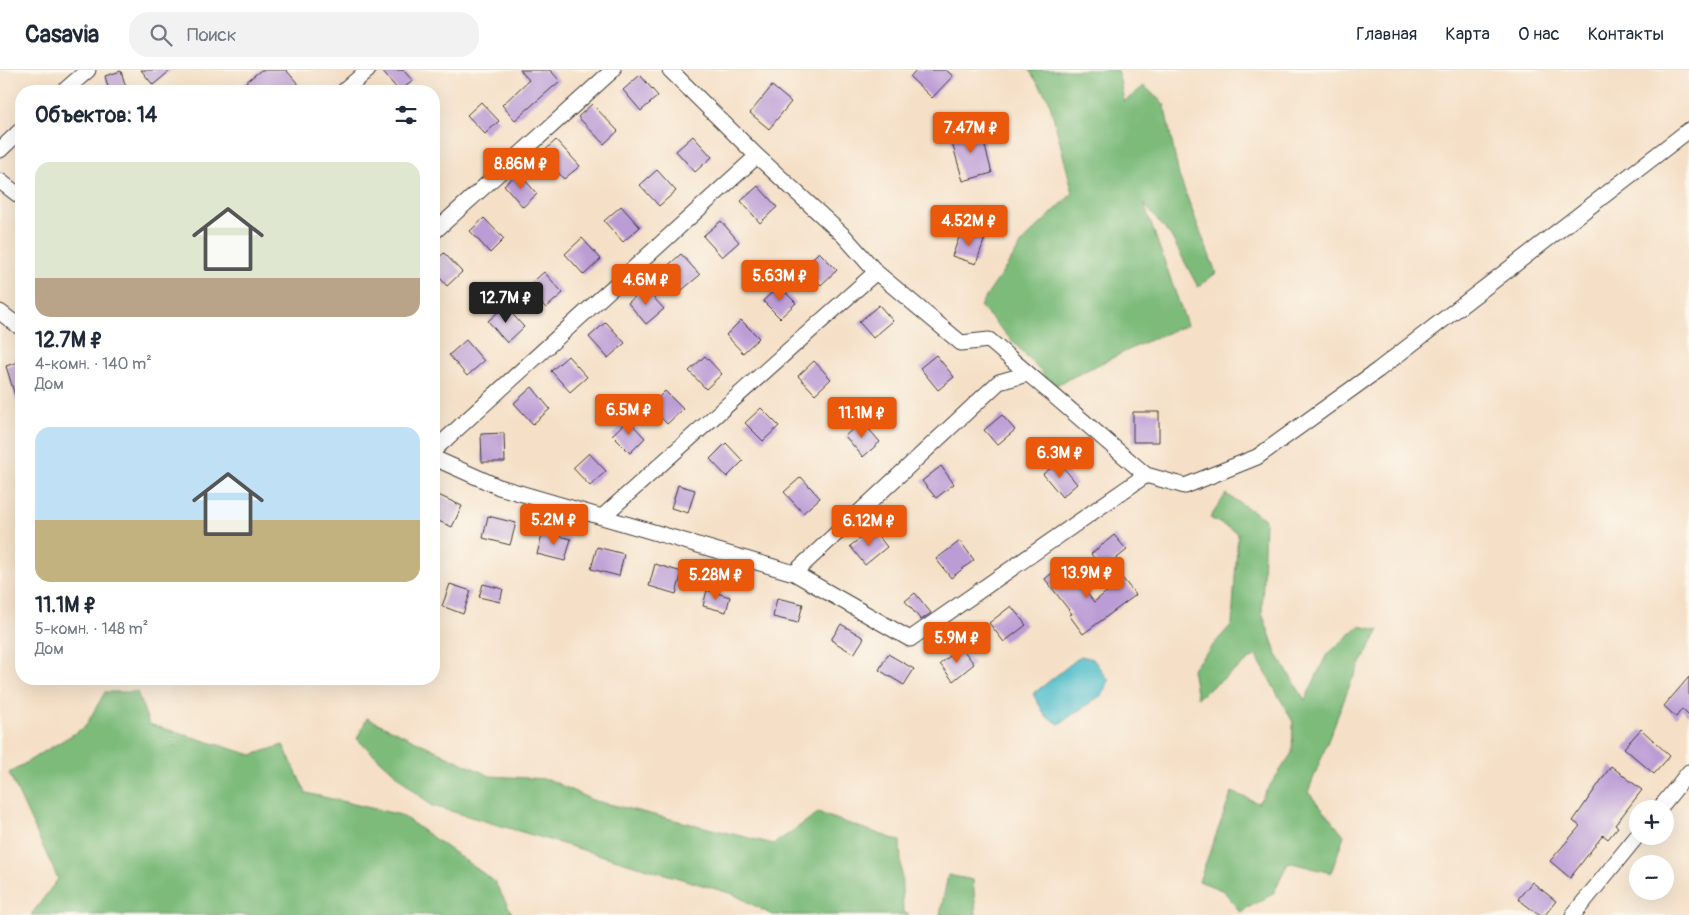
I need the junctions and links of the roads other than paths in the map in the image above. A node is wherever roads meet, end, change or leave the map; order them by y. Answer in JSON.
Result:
{"nodes":[{"id":1,"x":88,"y":70,"type":"edge"},
{"id":2,"x":368,"y":70,"type":"edge"},
{"id":3,"x":613,"y":70,"type":"edge"},
{"id":4,"x":670,"y":70,"type":"edge"},
{"id":5,"x":71,"y":85,"type":"edge"},
{"id":6,"x":351,"y":85,"type":"edge"},
{"id":7,"x":1689,"y":130,"type":"edge"},
{"id":8,"x":15,"y":136,"type":"edge"},
{"id":9,"x":0,"y":150,"type":"edge"},
{"id":10,"x":757,"y":156,"type":"junction"},
{"id":11,"x":0,"y":181,"type":"edge"},
{"id":12,"x":15,"y":192,"type":"edge"},
{"id":13,"x":440,"y":227,"type":"edge"},
{"id":14,"x":876,"y":272,"type":"junction"},
{"id":15,"x":0,"y":312,"type":"edge"},
{"id":16,"x":15,"y":323,"type":"edge"},
{"id":17,"x":1027,"y":374,"type":"junction"},
{"id":18,"x":440,"y":445,"type":"edge"},
{"id":19,"x":440,"y":461,"type":"edge"},
{"id":20,"x":1146,"y":475,"type":"junction"},
{"id":21,"x":602,"y":517,"type":"junction"},
{"id":22,"x":794,"y":573,"type":"junction"},
{"id":23,"x":1689,"y":772,"type":"edge"},
{"id":24,"x":1666,"y":800,"type":"edge"},
{"id":25,"x":1630,"y":845,"type":"edge"},
{"id":26,"x":1573,"y":915,"type":"edge"}],
"edges":[{"from":1,"to":5,"type":"street"},
{"from":2,"to":6,"type":"street"},
{"from":3,"to":13,"type":"street"},
{"from":4,"to":10,"type":"street"},
{"from":7,"to":20,"type":"street"},
{"from":8,"to":9,"type":"street"},
{"from":10,"to":14,"type":"street"},
{"from":10,"to":18,"type":"street"},
{"from":11,"to":12,"type":"street"},
{"from":14,"to":17,"type":"street"},
{"from":14,"to":21,"type":"street"},
{"from":15,"to":16,"type":"street"},
{"from":17,"to":20,"type":"street"},
{"from":17,"to":22,"type":"street"},
{"from":19,"to":21,"type":"street"},
{"from":20,"to":22,"type":"street"},
{"from":21,"to":22,"type":"street"},
{"from":23,"to":24,"type":"street"},
{"from":25,"to":26,"type":"street"}]}
